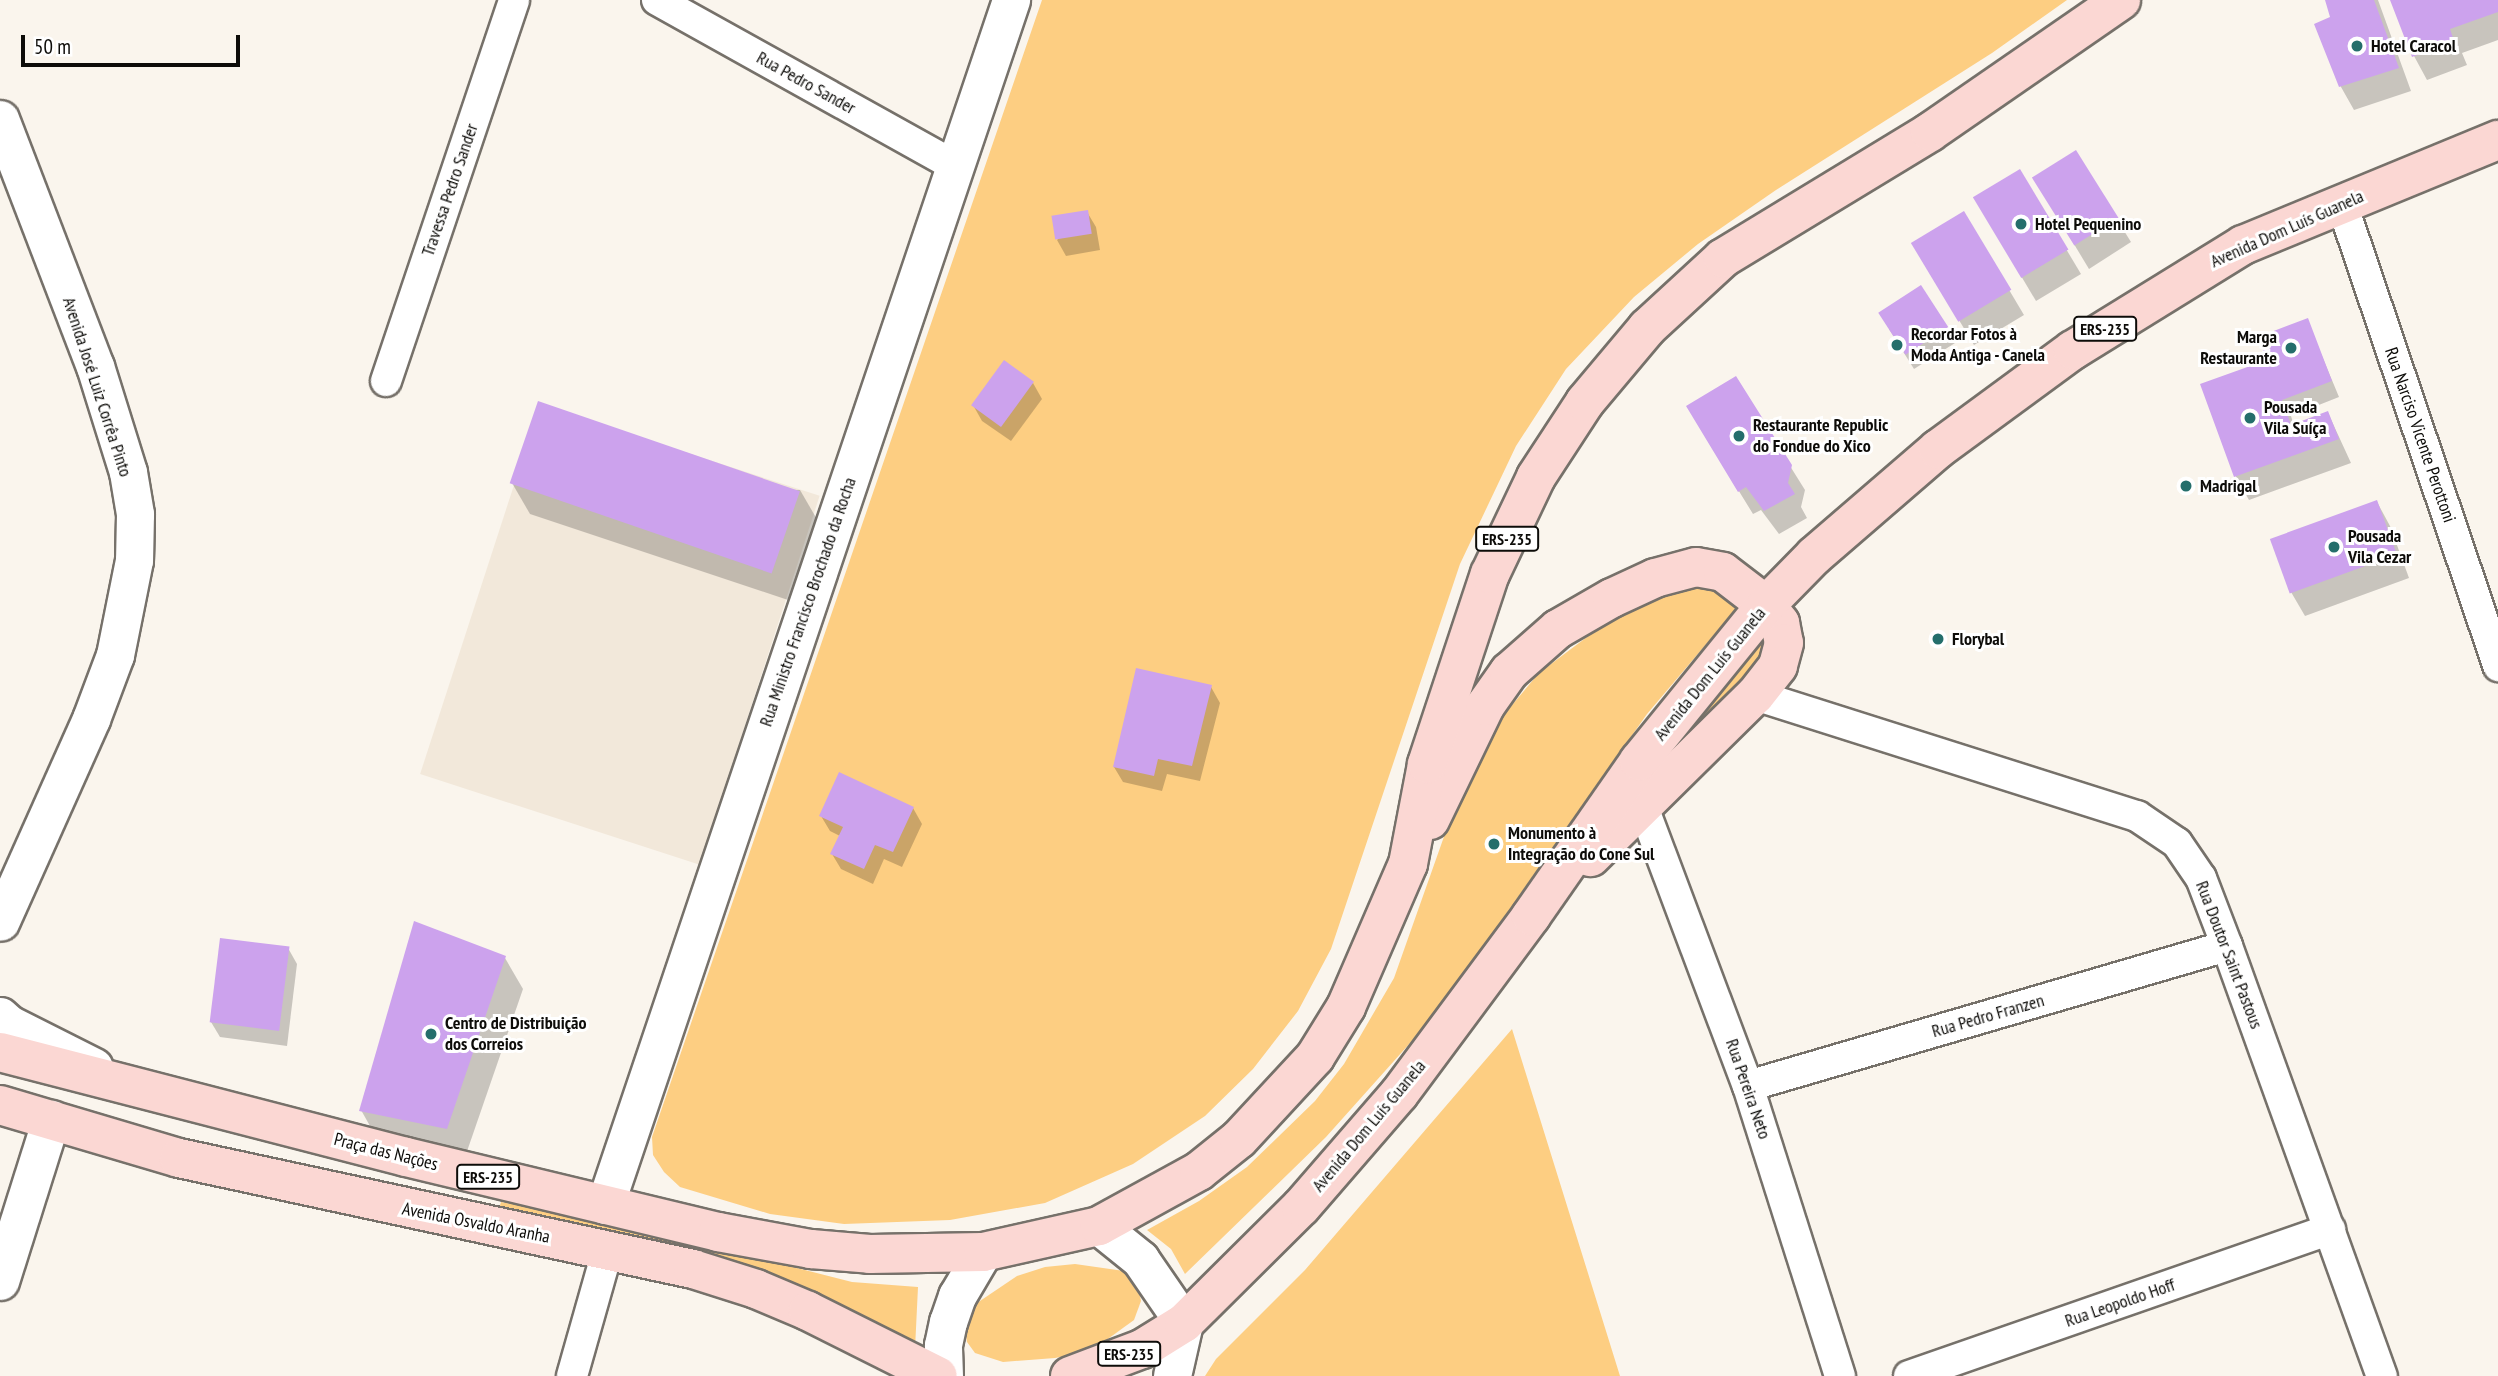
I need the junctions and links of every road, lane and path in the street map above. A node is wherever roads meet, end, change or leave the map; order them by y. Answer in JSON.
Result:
{"nodes":[{"id":1,"x":514,"y":0,"type":"edge"},
{"id":2,"x":657,"y":0,"type":"edge"},
{"id":3,"x":1011,"y":0,"type":"edge"},
{"id":4,"x":2122,"y":0,"type":"edge"},
{"id":5,"x":0,"y":119,"type":"edge"},
{"id":6,"x":2498,"y":140,"type":"edge"},
{"id":7,"x":955,"y":166,"type":"junction"},
{"id":8,"x":2342,"y":205,"type":"junction"},
{"id":9,"x":386,"y":381,"type":"dead end"},
{"id":10,"x":1766,"y":605,"type":"junction"},
{"id":11,"x":2498,"y":666,"type":"edge"},
{"id":12,"x":1755,"y":695,"type":"junction"},
{"id":13,"x":62,"y":779,"type":"junction"},
{"id":14,"x":1643,"y":807,"type":"junction"},
{"id":15,"x":1408,"y":864,"type":"junction"},
{"id":16,"x":0,"y":866,"type":"edge"},
{"id":17,"x":1534,"y":911,"type":"junction"},
{"id":18,"x":0,"y":922,"type":"edge"},
{"id":19,"x":2227,"y":946,"type":"junction"},
{"id":20,"x":0,"y":1016,"type":"edge"},
{"id":21,"x":0,"y":1052,"type":"edge"},
{"id":22,"x":129,"y":1084,"type":"junction"},
{"id":23,"x":1748,"y":1086,"type":"junction"},
{"id":24,"x":0,"y":1105,"type":"edge"},
{"id":25,"x":51,"y":1119,"type":"junction"},
{"id":26,"x":320,"y":1136,"type":"junction"},
{"id":27,"x":605,"y":1205,"type":"junction"},
{"id":28,"x":1099,"y":1226,"type":"junction"},
{"id":29,"x":2330,"y":1229,"type":"junction"},
{"id":30,"x":608,"y":1249,"type":"junction"},
{"id":31,"x":984,"y":1252,"type":"junction"},
{"id":32,"x":0,"y":1281,"type":"edge"},
{"id":33,"x":1184,"y":1323,"type":"junction"},
{"id":34,"x":572,"y":1376,"type":"edge"},
{"id":35,"x":941,"y":1376,"type":"edge"},
{"id":36,"x":1070,"y":1376,"type":"edge"},
{"id":37,"x":1172,"y":1376,"type":"edge"},
{"id":38,"x":1840,"y":1376,"type":"edge"},
{"id":39,"x":1909,"y":1376,"type":"edge"},
{"id":40,"x":2382,"y":1376,"type":"edge"}],
"edges":[{"from":1,"to":9,"type":"street","name":"Travessa Pedro Sander"},
{"from":2,"to":7,"type":"street","name":"Rua Pedro Sander"},
{"from":3,"to":7,"type":"street","name":"Rua Ministro Francisco Brochado da Rocha"},
{"from":4,"to":15,"type":"main road","number":"ERS-235"},
{"from":5,"to":13,"type":"street","name":"Avenida José Luiz Corrêa Pinto"},
{"from":6,"to":8,"type":"main road","name":"Avenida Dom Luís Guanela","number":"ERS-235"},
{"from":7,"to":27,"type":"street","name":"Rua Ministro Francisco Brochado da Rocha"},
{"from":8,"to":10,"type":"main road","name":"Avenida Dom Luís Guanela","number":"ERS-235"},
{"from":8,"to":11,"type":"street","name":"Rua Narciso Vicente Perottoni"},
{"from":10,"to":12,"type":"main road"},
{"from":10,"to":15,"type":"main road"},
{"from":10,"to":17,"type":"main road","name":"Avenida Dom Luís Guanela","number":"ERS-235"},
{"from":12,"to":14,"type":"main road"},
{"from":12,"to":19,"type":"street","name":"Rua Doutor Saint Pastous"},
{"from":13,"to":16,"type":"street","name":"Avenida José Luiz Corrêa Pinto"},
{"from":13,"to":18,"type":"street","name":"Avenida José Luiz Corrêa Pinto"},
{"from":14,"to":17,"type":"main road"},
{"from":14,"to":23,"type":"street","name":"Rua Pereira Neto"},
{"from":15,"to":28,"type":"main road","number":"ERS-235"},
{"from":17,"to":33,"type":"main road","name":"Avenida Dom Luís Guanela","number":"ERS-235"},
{"from":19,"to":23,"type":"street","name":"Rua Pedro Franzen"},
{"from":19,"to":29,"type":"street","name":"Rua Doutor Saint Pastous"},
{"from":20,"to":22,"type":"street"},
{"from":21,"to":22,"type":"main road","name":"Praça das Nações","number":"ERS-235"},
{"from":22,"to":26,"type":"main road","name":"Praça das Nações","number":"ERS-235"},
{"from":23,"to":38,"type":"street","name":"Rua Pereira Neto"},
{"from":24,"to":25,"type":"main road","name":"Avenida Osvaldo Aranha"},
{"from":25,"to":26,"type":"main road"},
{"from":25,"to":30,"type":"main road","name":"Avenida Osvaldo Aranha"},
{"from":25,"to":32,"type":"street"},
{"from":26,"to":27,"type":"main road","name":"Praça das Nações","number":"ERS-235"},
{"from":27,"to":31,"type":"main road","name":"Praça das Nações","number":"ERS-235"},
{"from":28,"to":31,"type":"main road","number":"ERS-235"},
{"from":28,"to":33,"type":"street"},
{"from":29,"to":39,"type":"street","name":"Rua Leopoldo Hoff"},
{"from":29,"to":40,"type":"street","name":"Rua Doutor Saint Pastous"},
{"from":30,"to":34,"type":"street"},
{"from":30,"to":35,"type":"main road","name":"Avenida Osvaldo Aranha"},
{"from":31,"to":35,"type":"street"},
{"from":33,"to":36,"type":"main road","name":"Avenida Dom Luís Guanela","number":"ERS-235"},
{"from":33,"to":37,"type":"street"}]}
